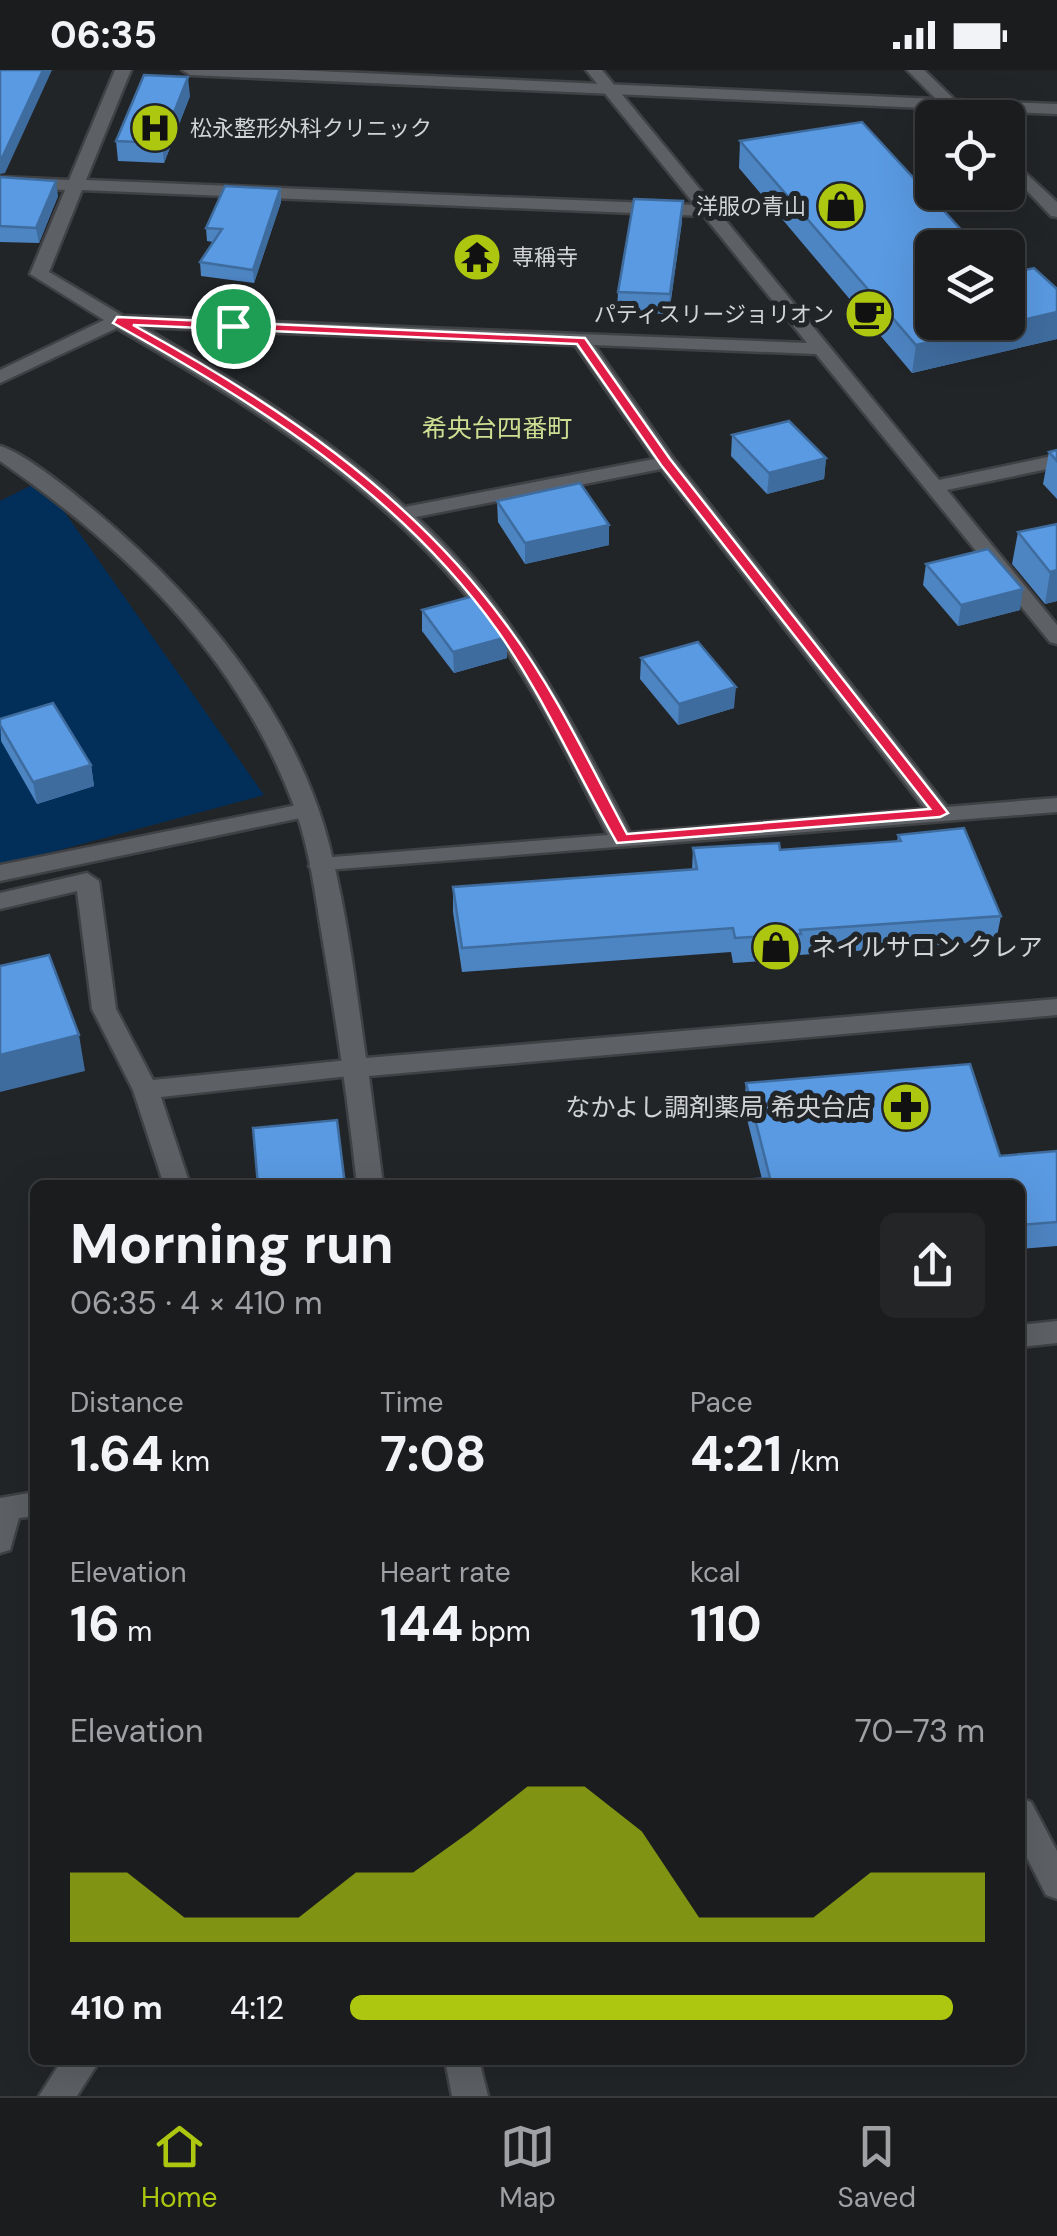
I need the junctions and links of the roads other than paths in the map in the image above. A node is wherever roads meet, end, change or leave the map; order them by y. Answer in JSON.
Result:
{"nodes":[{"id":1,"x":123,"y":70,"type":"edge"},
{"id":2,"x":190,"y":70,"type":"edge"},
{"id":3,"x":594,"y":70,"type":"edge"},
{"id":4,"x":916,"y":70,"type":"edge"},
{"id":5,"x":607,"y":87,"type":"junction"},
{"id":6,"x":947,"y":100,"type":"edge"},
{"id":7,"x":915,"y":108,"type":"edge"},
{"id":8,"x":1057,"y":108,"type":"edge"},
{"id":9,"x":1025,"y":109,"type":"edge"},
{"id":10,"x":1025,"y":179,"type":"edge"},
{"id":11,"x":0,"y":182,"type":"edge"},
{"id":12,"x":76,"y":186,"type":"junction"},
{"id":13,"x":709,"y":211,"type":"junction"},
{"id":14,"x":1057,"y":212,"type":"edge"},
{"id":15,"x":117,"y":321,"type":"junction"},
{"id":16,"x":580,"y":340,"type":"junction"},
{"id":17,"x":822,"y":349,"type":"junction"},
{"id":18,"x":0,"y":377,"type":"edge"},
{"id":19,"x":0,"y":452,"type":"edge"},
{"id":20,"x":1057,"y":461,"type":"edge"},
{"id":21,"x":666,"y":462,"type":"junction"},
{"id":22,"x":934,"y":487,"type":"junction"},
{"id":23,"x":402,"y":514,"type":"junction"},
{"id":24,"x":1057,"y":638,"type":"edge"},
{"id":25,"x":1057,"y":805,"type":"edge"},
{"id":26,"x":307,"y":810,"type":"junction"},
{"id":27,"x":940,"y":813,"type":"junction"},
{"id":28,"x":622,"y":839,"type":"junction"},
{"id":29,"x":321,"y":866,"type":"junction"},
{"id":30,"x":0,"y":873,"type":"edge"},
{"id":31,"x":0,"y":901,"type":"edge"},
{"id":32,"x":1057,"y":1007,"type":"edge"},
{"id":33,"x":358,"y":1068,"type":"junction"},
{"id":34,"x":146,"y":1090,"type":"junction"},
{"id":35,"x":174,"y":1180,"type":"edge"},
{"id":36,"x":369,"y":1180,"type":"edge"},
{"id":37,"x":1057,"y":1332,"type":"edge"},
{"id":38,"x":1025,"y":1335,"type":"edge"},
{"id":39,"x":30,"y":1505,"type":"edge"},
{"id":40,"x":0,"y":1541,"type":"edge"},
{"id":41,"x":1025,"y":1822,"type":"edge"},
{"id":42,"x":1057,"y":1884,"type":"edge"},
{"id":43,"x":79,"y":2065,"type":"edge"},
{"id":44,"x":56,"y":2096,"type":"edge"}],
"edges":[{"from":1,"to":12,"type":"street"},
{"from":2,"to":5,"type":"street"},
{"from":3,"to":5,"type":"street"},
{"from":4,"to":6,"type":"street"},
{"from":5,"to":7,"type":"street"},
{"from":5,"to":13,"type":"street"},
{"from":8,"to":9,"type":"street"},
{"from":10,"to":14,"type":"street"},
{"from":11,"to":12,"type":"street"},
{"from":12,"to":13,"type":"street"},
{"from":12,"to":15,"type":"street"},
{"from":13,"to":17,"type":"street"},
{"from":15,"to":16,"type":"street"},
{"from":15,"to":18,"type":"street"},
{"from":15,"to":23,"type":"street"},
{"from":16,"to":17,"type":"street"},
{"from":16,"to":21,"type":"street"},
{"from":17,"to":22,"type":"street"},
{"from":19,"to":26,"type":"street"},
{"from":20,"to":22,"type":"street"},
{"from":21,"to":23,"type":"street"},
{"from":21,"to":27,"type":"street"},
{"from":22,"to":24,"type":"street"},
{"from":23,"to":28,"type":"street"},
{"from":25,"to":27,"type":"street"},
{"from":26,"to":29,"type":"street"},
{"from":26,"to":30,"type":"street"},
{"from":27,"to":28,"type":"street"},
{"from":28,"to":29,"type":"street"},
{"from":29,"to":33,"type":"street"},
{"from":31,"to":34,"type":"street"},
{"from":32,"to":33,"type":"street"},
{"from":33,"to":34,"type":"street"},
{"from":33,"to":36,"type":"street"},
{"from":34,"to":35,"type":"street"},
{"from":37,"to":38,"type":"street"},
{"from":39,"to":40,"type":"street"},
{"from":41,"to":42,"type":"street"},
{"from":43,"to":44,"type":"street"}]}
